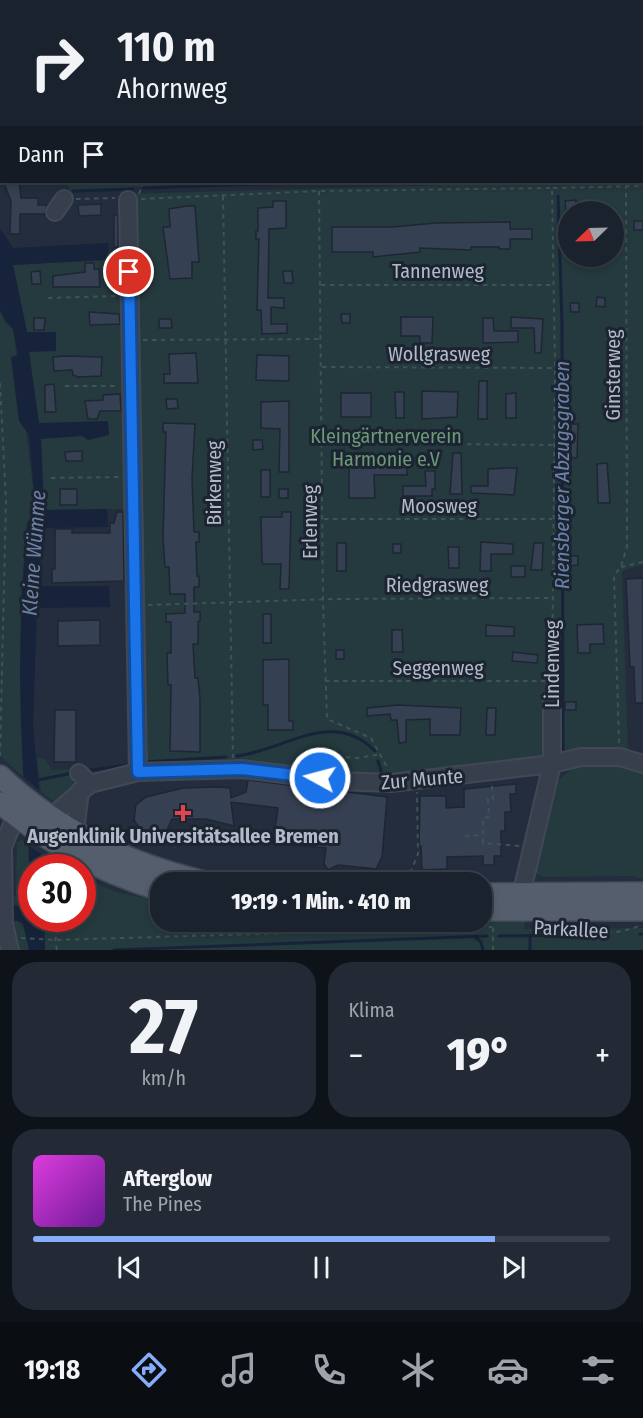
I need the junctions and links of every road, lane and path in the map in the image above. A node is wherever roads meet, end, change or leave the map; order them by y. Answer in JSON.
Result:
{"nodes":[{"id":1,"x":142,"y":183,"type":"edge"},
{"id":2,"x":626,"y":183,"type":"edge"},
{"id":3,"x":643,"y":186,"type":"edge"},
{"id":4,"x":626,"y":187,"type":"junction"},
{"id":5,"x":552,"y":188,"type":"junction"},
{"id":6,"x":319,"y":190,"type":"junction"},
{"id":7,"x":224,"y":196,"type":"junction"},
{"id":8,"x":132,"y":200,"type":"junction"},
{"id":9,"x":60,"y":206,"type":"dead end"},
{"id":10,"x":321,"y":285,"type":"junction"},
{"id":11,"x":554,"y":285,"type":"junction"},
{"id":12,"x":130,"y":296,"type":"junction"},
{"id":13,"x":48,"y":297,"type":"dead end"},
{"id":14,"x":227,"y":339,"type":"junction"},
{"id":15,"x":321,"y":339,"type":"junction"},
{"id":16,"x":131,"y":340,"type":"junction"},
{"id":17,"x":322,"y":367,"type":"junction"},
{"id":18,"x":555,"y":368,"type":"junction"},
{"id":19,"x":0,"y":382,"type":"edge"},
{"id":20,"x":65,"y":386,"type":"dead end"},
{"id":21,"x":131,"y":386,"type":"junction"},
{"id":22,"x":2,"y":420,"type":"edge"},
{"id":23,"x":322,"y":443,"type":"junction"},
{"id":24,"x":555,"y":445,"type":"junction"},
{"id":25,"x":0,"y":458,"type":"edge"},
{"id":26,"x":5,"y":459,"type":"junction"},
{"id":27,"x":133,"y":477,"type":"junction"},
{"id":28,"x":51,"y":478,"type":"dead end"},
{"id":29,"x":0,"y":510,"type":"edge"},
{"id":30,"x":6,"y":511,"type":"junction"},
{"id":31,"x":324,"y":519,"type":"junction"},
{"id":32,"x":553,"y":519,"type":"junction"},
{"id":33,"x":0,"y":546,"type":"edge"},
{"id":34,"x":5,"y":546,"type":"junction"},
{"id":35,"x":643,"y":562,"type":"edge"},
{"id":36,"x":621,"y":567,"type":"junction"},
{"id":37,"x":2,"y":584,"type":"edge"},
{"id":38,"x":552,"y":598,"type":"junction"},
{"id":39,"x":323,"y":601,"type":"junction"},
{"id":40,"x":229,"y":604,"type":"junction"},
{"id":41,"x":135,"y":606,"type":"junction"},
{"id":42,"x":325,"y":681,"type":"junction"},
{"id":43,"x":552,"y":681,"type":"junction"},
{"id":44,"x":552,"y":701,"type":"joint"},
{"id":45,"x":381,"y":754,"type":"junction"},
{"id":46,"x":310,"y":755,"type":"dead end"},
{"id":47,"x":0,"y":756,"type":"edge"},
{"id":48,"x":620,"y":757,"type":"junction"},
{"id":49,"x":552,"y":764,"type":"junction"},
{"id":50,"x":643,"y":764,"type":"edge"},
{"id":51,"x":234,"y":769,"type":"junction"},
{"id":52,"x":138,"y":772,"type":"junction"},
{"id":53,"x":491,"y":772,"type":"junction"},
{"id":54,"x":0,"y":776,"type":"edge"},
{"id":55,"x":416,"y":780,"type":"junction"},
{"id":56,"x":83,"y":782,"type":"junction"},
{"id":57,"x":392,"y":783,"type":"junction"},
{"id":58,"x":21,"y":796,"type":"junction"},
{"id":59,"x":0,"y":803,"type":"edge"},
{"id":60,"x":51,"y":817,"type":"junction"},
{"id":61,"x":21,"y":820,"type":"junction"},
{"id":62,"x":166,"y":831,"type":"dead end"},
{"id":63,"x":75,"y":832,"type":"junction"},
{"id":64,"x":483,"y":835,"type":"junction"},
{"id":65,"x":465,"y":836,"type":"dead end"},
{"id":66,"x":175,"y":847,"type":"dead end"},
{"id":67,"x":531,"y":849,"type":"junction"},
{"id":68,"x":170,"y":872,"type":"edge"},
{"id":69,"x":411,"y":872,"type":"edge"},
{"id":70,"x":150,"y":887,"type":"edge"},
{"id":71,"x":643,"y":893,"type":"edge"},
{"id":72,"x":492,"y":896,"type":"edge"},
{"id":73,"x":519,"y":902,"type":"junction"},
{"id":74,"x":643,"y":910,"type":"edge"},
{"id":75,"x":492,"y":916,"type":"edge"},
{"id":76,"x":492,"y":921,"type":"edge"},
{"id":77,"x":566,"y":924,"type":"dead end"},
{"id":78,"x":643,"y":925,"type":"edge"},
{"id":79,"x":504,"y":927,"type":"dead end"},
{"id":80,"x":59,"y":932,"type":"edge"},
{"id":81,"x":191,"y":932,"type":"edge"},
{"id":82,"x":264,"y":932,"type":"edge"},
{"id":83,"x":490,"y":932,"type":"edge"},
{"id":84,"x":195,"y":936,"type":"junction"},
{"id":85,"x":11,"y":937,"type":"edge"},
{"id":86,"x":55,"y":940,"type":"junction"},
{"id":87,"x":57,"y":950,"type":"edge"},
{"id":88,"x":493,"y":950,"type":"edge"}],
"edges":[{"from":1,"to":8,"type":"path"},
{"from":2,"to":4,"type":"path","name":"Ginsterweg"},
{"from":3,"to":4,"type":"path"},
{"from":4,"to":5,"type":"path"},
{"from":4,"to":36,"type":"path","name":"Ginsterweg"},
{"from":5,"to":6,"type":"path"},
{"from":5,"to":11,"type":"path","name":"Lindenweg"},
{"from":6,"to":7,"type":"path"},
{"from":6,"to":10,"type":"path","name":"Erlenweg"},
{"from":7,"to":8,"type":"path"},
{"from":7,"to":14,"type":"path","name":"Birkenweg"},
{"from":8,"to":9,"type":"path"},
{"from":8,"to":12,"type":"street"},
{"from":10,"to":11,"type":"path","name":"Tannenweg"},
{"from":10,"to":15,"type":"path","name":"Erlenweg"},
{"from":11,"to":18,"type":"path","name":"Lindenweg"},
{"from":12,"to":13,"type":"path"},
{"from":12,"to":16,"type":"street"},
{"from":14,"to":15,"type":"path"},
{"from":14,"to":16,"type":"path"},
{"from":14,"to":40,"type":"path","name":"Birkenweg"},
{"from":15,"to":17,"type":"path","name":"Erlenweg"},
{"from":16,"to":21,"type":"street"},
{"from":17,"to":18,"type":"path","name":"Wollgrasweg"},
{"from":17,"to":23,"type":"path","name":"Erlenweg"},
{"from":18,"to":24,"type":"path","name":"Lindenweg"},
{"from":19,"to":22,"type":"path"},
{"from":20,"to":21,"type":"path"},
{"from":21,"to":27,"type":"street"},
{"from":22,"to":26,"type":"path"},
{"from":23,"to":24,"type":"path"},
{"from":23,"to":31,"type":"path","name":"Erlenweg"},
{"from":24,"to":32,"type":"path","name":"Lindenweg"},
{"from":25,"to":26,"type":"path"},
{"from":26,"to":30,"type":"path"},
{"from":27,"to":28,"type":"path"},
{"from":27,"to":41,"type":"street"},
{"from":29,"to":30,"type":"path"},
{"from":30,"to":34,"type":"path"},
{"from":31,"to":32,"type":"path","name":"Moosweg"},
{"from":31,"to":39,"type":"path","name":"Erlenweg"},
{"from":32,"to":38,"type":"path","name":"Lindenweg"},
{"from":33,"to":34,"type":"path"},
{"from":34,"to":37,"type":"path"},
{"from":35,"to":36,"type":"path"},
{"from":36,"to":48,"type":"path","name":"Ginsterweg"},
{"from":37,"to":47,"type":"path"},
{"from":38,"to":39,"type":"path","name":"Riedgrasweg"},
{"from":38,"to":43,"type":"path","name":"Lindenweg"},
{"from":39,"to":40,"type":"path","name":"Riedgrasweg"},
{"from":39,"to":42,"type":"path","name":"Erlenweg"},
{"from":40,"to":41,"type":"path","name":"Riedgrasweg"},
{"from":40,"to":51,"type":"path","name":"Birkenweg"},
{"from":41,"to":52,"type":"street"},
{"from":42,"to":43,"type":"path","name":"Seggenweg"},
{"from":42,"to":45,"type":"path","name":"Erlenweg"},
{"from":43,"to":44,"type":"path","name":"Lindenweg"},
{"from":44,"to":49,"type":"street","name":"Lindenweg"},
{"from":45,"to":46,"type":"path"},
{"from":45,"to":57,"type":"path","name":"Erlenweg"},
{"from":48,"to":49,"type":"street","name":"Zur Munte"},
{"from":48,"to":50,"type":"street","name":"Zur Munte"},
{"from":49,"to":53,"type":"street","name":"Zur Munte"},
{"from":49,"to":67,"type":"street"},
{"from":51,"to":52,"type":"street","name":"Zur Munte"},
{"from":51,"to":57,"type":"street","name":"Zur Munte"},
{"from":52,"to":56,"type":"street","name":"Zur Munte"},
{"from":53,"to":55,"type":"street","name":"Zur Munte"},
{"from":53,"to":64,"type":"path"},
{"from":54,"to":58,"type":"main road"},
{"from":55,"to":57,"type":"street","name":"Zur Munte"},
{"from":55,"to":69,"type":"path"},
{"from":56,"to":60,"type":"street","name":"Zur Munte"},
{"from":56,"to":63,"type":"street"},
{"from":58,"to":60,"type":"main road"},
{"from":58,"to":61,"type":"street"},
{"from":59,"to":61,"type":"main road"},
{"from":60,"to":63,"type":"main road"},
{"from":61,"to":70,"type":"main road"},
{"from":61,"to":85,"type":"street"},
{"from":62,"to":66,"type":"path"},
{"from":63,"to":68,"type":"main road"},
{"from":64,"to":65,"type":"path"},
{"from":64,"to":67,"type":"path"},
{"from":67,"to":73,"type":"street"},
{"from":71,"to":73,"type":"main road","name":"Parkallee"},
{"from":72,"to":73,"type":"main road","name":"Parkallee"},
{"from":73,"to":74,"type":"main road","name":"Parkallee"},
{"from":73,"to":75,"type":"main road","name":"Parkallee"},
{"from":76,"to":79,"type":"path"},
{"from":77,"to":78,"type":"path","name":"Parkallee"},
{"from":80,"to":86,"type":"path"},
{"from":81,"to":84,"type":"path"},
{"from":82,"to":84,"type":"path"},
{"from":83,"to":88,"type":"path"},
{"from":84,"to":86,"type":"path"},
{"from":85,"to":86,"type":"path"},
{"from":86,"to":87,"type":"path"}]}
